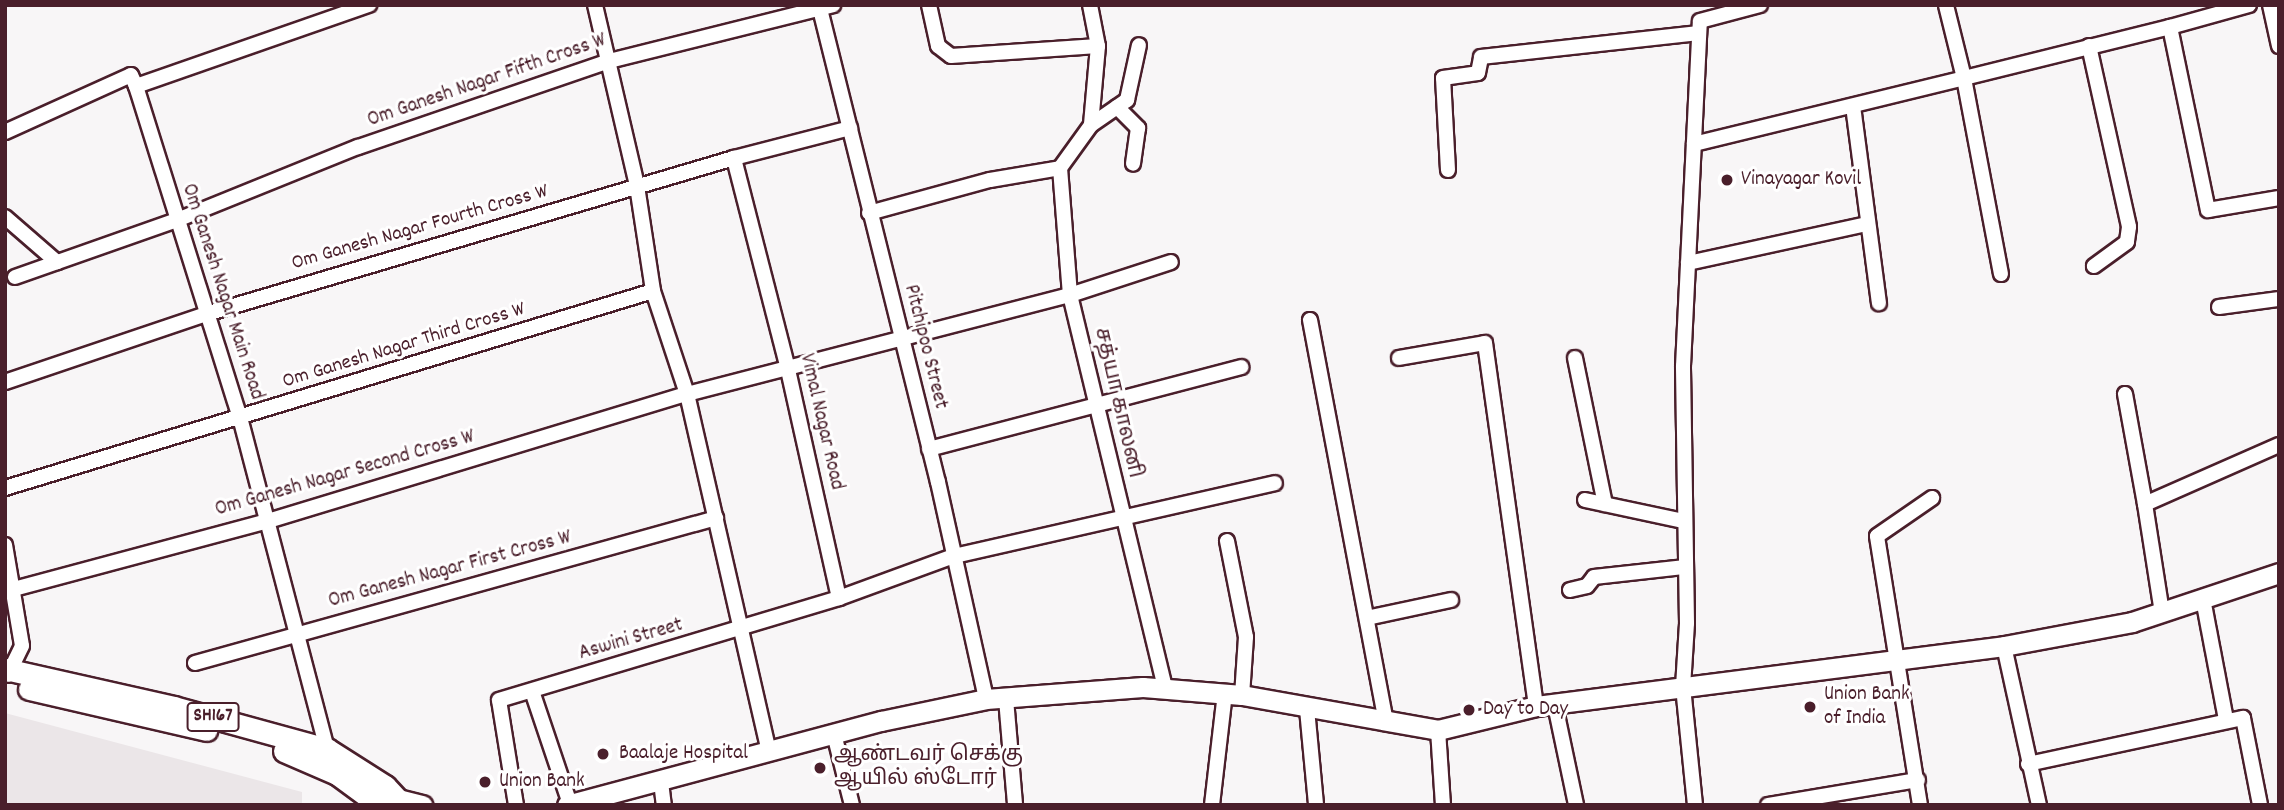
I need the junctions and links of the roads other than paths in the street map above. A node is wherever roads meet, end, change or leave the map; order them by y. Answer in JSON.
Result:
{"nodes":[{"id":1,"x":369,"y":5,"type":"edge"},
{"id":2,"x":595,"y":5,"type":"edge"},
{"id":3,"x":929,"y":5,"type":"edge"},
{"id":4,"x":1090,"y":5,"type":"edge"},
{"id":5,"x":1760,"y":5,"type":"edge"},
{"id":6,"x":1946,"y":5,"type":"edge"},
{"id":7,"x":2249,"y":5,"type":"edge"},
{"id":8,"x":2270,"y":5,"type":"edge"},
{"id":9,"x":824,"y":6,"type":"edge"},
{"id":10,"x":2170,"y":27,"type":"junction"},
{"id":11,"x":1699,"y":33,"type":"junction"},
{"id":12,"x":1139,"y":45,"type":"dead end"},
{"id":13,"x":1098,"y":46,"type":"junction"},
{"id":14,"x":2089,"y":46,"type":"junction"},
{"id":15,"x":2279,"y":47,"type":"edge"},
{"id":16,"x":609,"y":61,"type":"junction"},
{"id":17,"x":1964,"y":78,"type":"junction"},
{"id":18,"x":136,"y":86,"type":"junction"},
{"id":19,"x":1853,"y":106,"type":"junction"},
{"id":20,"x":1117,"y":107,"type":"junction"},
{"id":21,"x":1091,"y":125,"type":"junction"},
{"id":22,"x":850,"y":128,"type":"junction"},
{"id":23,"x":5,"y":132,"type":"edge"},
{"id":24,"x":1694,"y":144,"type":"junction"},
{"id":25,"x":734,"y":158,"type":"junction"},
{"id":26,"x":1133,"y":164,"type":"dead end"},
{"id":27,"x":1060,"y":168,"type":"junction"},
{"id":28,"x":1448,"y":170,"type":"dead end"},
{"id":29,"x":637,"y":186,"type":"junction"},
{"id":30,"x":2279,"y":198,"type":"edge"},
{"id":31,"x":869,"y":213,"type":"junction"},
{"id":32,"x":5,"y":217,"type":"edge"},
{"id":33,"x":177,"y":220,"type":"junction"},
{"id":34,"x":1867,"y":224,"type":"junction"},
{"id":35,"x":57,"y":262,"type":"junction"},
{"id":36,"x":1171,"y":262,"type":"dead end"},
{"id":37,"x":1688,"y":263,"type":"junction"},
{"id":38,"x":2094,"y":266,"type":"dead end"},
{"id":39,"x":2001,"y":274,"type":"dead end"},
{"id":40,"x":15,"y":277,"type":"dead end"},
{"id":41,"x":653,"y":291,"type":"junction"},
{"id":42,"x":1070,"y":295,"type":"junction"},
{"id":43,"x":2279,"y":299,"type":"edge"},
{"id":44,"x":1879,"y":303,"type":"dead end"},
{"id":45,"x":2219,"y":307,"type":"dead end"},
{"id":46,"x":206,"y":314,"type":"junction"},
{"id":47,"x":1310,"y":320,"type":"dead end"},
{"id":48,"x":901,"y":336,"type":"junction"},
{"id":49,"x":1399,"y":358,"type":"dead end"},
{"id":50,"x":1575,"y":358,"type":"dead end"},
{"id":51,"x":1241,"y":367,"type":"dead end"},
{"id":52,"x":788,"y":369,"type":"junction"},
{"id":53,"x":5,"y":382,"type":"edge"},
{"id":54,"x":687,"y":394,"type":"junction"},
{"id":55,"x":2124,"y":394,"type":"dead end"},
{"id":56,"x":1096,"y":405,"type":"junction"},
{"id":57,"x":240,"y":418,"type":"junction"},
{"id":58,"x":2279,"y":445,"type":"edge"},
{"id":59,"x":929,"y":449,"type":"junction"},
{"id":60,"x":1275,"y":483,"type":"dead end"},
{"id":61,"x":5,"y":488,"type":"edge"},
{"id":62,"x":1931,"y":498,"type":"dead end"},
{"id":63,"x":1585,"y":500,"type":"dead end"},
{"id":64,"x":1605,"y":504,"type":"junction"},
{"id":65,"x":2145,"y":504,"type":"junction"},
{"id":66,"x":1122,"y":517,"type":"junction"},
{"id":67,"x":716,"y":518,"type":"junction"},
{"id":68,"x":268,"y":521,"type":"junction"},
{"id":69,"x":1683,"y":521,"type":"junction"},
{"id":70,"x":1227,"y":541,"type":"dead end"},
{"id":71,"x":5,"y":545,"type":"edge"},
{"id":72,"x":954,"y":556,"type":"junction"},
{"id":73,"x":1685,"y":567,"type":"junction"},
{"id":74,"x":2279,"y":573,"type":"edge"},
{"id":75,"x":14,"y":589,"type":"junction"},
{"id":76,"x":1570,"y":590,"type":"dead end"},
{"id":77,"x":839,"y":598,"type":"junction"},
{"id":78,"x":2203,"y":599,"type":"junction"},
{"id":79,"x":1451,"y":600,"type":"dead end"},
{"id":80,"x":2162,"y":612,"type":"junction"},
{"id":81,"x":1367,"y":618,"type":"junction"},
{"id":82,"x":742,"y":629,"type":"junction"},
{"id":83,"x":300,"y":633,"type":"junction"},
{"id":84,"x":2004,"y":646,"type":"junction"},
{"id":85,"x":1901,"y":662,"type":"junction"},
{"id":86,"x":195,"y":663,"type":"dead end"},
{"id":87,"x":7,"y":675,"type":"edge"},
{"id":88,"x":1682,"y":687,"type":"junction"},
{"id":89,"x":1165,"y":689,"type":"junction"},
{"id":90,"x":532,"y":691,"type":"junction"},
{"id":91,"x":1233,"y":694,"type":"junction"},
{"id":92,"x":986,"y":699,"type":"junction"},
{"id":93,"x":1006,"y":699,"type":"junction"},
{"id":94,"x":1545,"y":706,"type":"junction"},
{"id":95,"x":1307,"y":709,"type":"junction"},
{"id":96,"x":2226,"y":720,"type":"junction"},
{"id":97,"x":1386,"y":722,"type":"junction"},
{"id":98,"x":1438,"y":730,"type":"junction"},
{"id":99,"x":834,"y":734,"type":"junction"},
{"id":100,"x":327,"y":749,"type":"junction"},
{"id":101,"x":769,"y":753,"type":"junction"},
{"id":102,"x":2028,"y":764,"type":"junction"},
{"id":103,"x":1918,"y":780,"type":"junction"},
{"id":104,"x":661,"y":782,"type":"junction"},
{"id":105,"x":409,"y":803,"type":"edge"},
{"id":106,"x":1786,"y":803,"type":"edge"},
{"id":107,"x":379,"y":805,"type":"edge"},
{"id":108,"x":516,"y":805,"type":"edge"},
{"id":109,"x":568,"y":805,"type":"edge"},
{"id":110,"x":664,"y":805,"type":"edge"},
{"id":111,"x":852,"y":805,"type":"edge"},
{"id":112,"x":1015,"y":805,"type":"edge"},
{"id":113,"x":1212,"y":805,"type":"edge"},
{"id":114,"x":1315,"y":805,"type":"edge"},
{"id":115,"x":1443,"y":805,"type":"edge"},
{"id":116,"x":1576,"y":805,"type":"edge"},
{"id":117,"x":1695,"y":805,"type":"edge"},
{"id":118,"x":1768,"y":805,"type":"edge"},
{"id":119,"x":1920,"y":805,"type":"edge"},
{"id":120,"x":2039,"y":805,"type":"edge"},
{"id":121,"x":2260,"y":805,"type":"edge"}],
"edges":[{"from":1,"to":18,"type":"street"},
{"from":2,"to":16,"type":"street"},
{"from":3,"to":13,"type":"street"},
{"from":4,"to":13,"type":"street"},
{"from":5,"to":11,"type":"street"},
{"from":6,"to":17,"type":"street"},
{"from":7,"to":10,"type":"street"},
{"from":8,"to":15,"type":"street"},
{"from":9,"to":16,"type":"street","name":"Om Ganesh Nagar Fifth Cross W"},
{"from":9,"to":22,"type":"street","name":"Pitchipoo Street"},
{"from":10,"to":14,"type":"street"},
{"from":10,"to":30,"type":"street"},
{"from":11,"to":24,"type":"street"},
{"from":11,"to":28,"type":"street"},
{"from":12,"to":20,"type":"street"},
{"from":13,"to":21,"type":"street"},
{"from":14,"to":17,"type":"street"},
{"from":14,"to":38,"type":"street"},
{"from":16,"to":29,"type":"street"},
{"from":16,"to":33,"type":"street","name":"Om Ganesh Nagar Fifth Cross W"},
{"from":17,"to":19,"type":"street"},
{"from":17,"to":39,"type":"street"},
{"from":18,"to":23,"type":"street"},
{"from":18,"to":33,"type":"street","name":"Om Ganesh Nagar Main Road"},
{"from":19,"to":24,"type":"street"},
{"from":19,"to":34,"type":"street"},
{"from":20,"to":21,"type":"street"},
{"from":20,"to":26,"type":"street"},
{"from":21,"to":27,"type":"street"},
{"from":22,"to":25,"type":"street","name":"Om Ganesh Nagar Fourth Cross W"},
{"from":22,"to":31,"type":"street","name":"Pitchipoo Street"},
{"from":24,"to":37,"type":"street"},
{"from":25,"to":29,"type":"street","name":"Om Ganesh Nagar Fourth Cross W"},
{"from":25,"to":52,"type":"street","name":"Vimal Nagar Road"},
{"from":27,"to":31,"type":"street"},
{"from":27,"to":42,"type":"street","name":"சத்யா காலனி"},
{"from":29,"to":41,"type":"street"},
{"from":29,"to":46,"type":"street","name":"Om Ganesh Nagar Fourth Cross W"},
{"from":31,"to":48,"type":"street","name":"Pitchipoo Street"},
{"from":32,"to":35,"type":"street"},
{"from":33,"to":35,"type":"street","name":"Om Ganesh Nagar Fifth Cross W"},
{"from":33,"to":46,"type":"street","name":"Om Ganesh Nagar Main Road"},
{"from":34,"to":37,"type":"street"},
{"from":34,"to":44,"type":"street"},
{"from":35,"to":40,"type":"street","name":"Om Ganesh Nagar Fifth Cross W"},
{"from":36,"to":42,"type":"street"},
{"from":37,"to":69,"type":"street"},
{"from":41,"to":54,"type":"street"},
{"from":41,"to":57,"type":"street","name":"Om Ganesh Nagar Third Cross W"},
{"from":42,"to":48,"type":"street"},
{"from":42,"to":56,"type":"street","name":"சத்யா காலனி"},
{"from":43,"to":45,"type":"street"},
{"from":46,"to":53,"type":"street","name":"Om Ganesh Nagar Fourth Cross W"},
{"from":46,"to":57,"type":"street","name":"Om Ganesh Nagar Main Road"},
{"from":47,"to":81,"type":"street"},
{"from":48,"to":52,"type":"street","name":"Om Ganesh Nagar Second Cross W"},
{"from":48,"to":59,"type":"street","name":"Pitchipoo Street"},
{"from":49,"to":94,"type":"street"},
{"from":50,"to":64,"type":"street"},
{"from":51,"to":56,"type":"street"},
{"from":52,"to":54,"type":"street","name":"Om Ganesh Nagar Second Cross W"},
{"from":52,"to":77,"type":"street","name":"Vimal Nagar Road"},
{"from":54,"to":67,"type":"street"},
{"from":54,"to":68,"type":"street","name":"Om Ganesh Nagar Second Cross W"},
{"from":55,"to":65,"type":"street"},
{"from":56,"to":59,"type":"street"},
{"from":56,"to":66,"type":"street","name":"சத்யா காலனி"},
{"from":57,"to":61,"type":"street","name":"Om Ganesh Nagar Third Cross W"},
{"from":57,"to":68,"type":"street","name":"Om Ganesh Nagar Main Road"},
{"from":58,"to":65,"type":"street"},
{"from":59,"to":72,"type":"street","name":"Pitchipoo Street"},
{"from":60,"to":66,"type":"street"},
{"from":62,"to":85,"type":"street"},
{"from":63,"to":64,"type":"street"},
{"from":64,"to":69,"type":"street"},
{"from":65,"to":80,"type":"street"},
{"from":66,"to":72,"type":"street"},
{"from":66,"to":89,"type":"street","name":"சத்யா காலனி"},
{"from":67,"to":82,"type":"street"},
{"from":67,"to":83,"type":"street","name":"Om Ganesh Nagar First Cross W"},
{"from":68,"to":75,"type":"street","name":"Om Ganesh Nagar Second Cross W"},
{"from":68,"to":83,"type":"street","name":"Om Ganesh Nagar Main Road"},
{"from":69,"to":73,"type":"street"},
{"from":70,"to":91,"type":"street"},
{"from":71,"to":75,"type":"street"},
{"from":72,"to":77,"type":"street"},
{"from":72,"to":92,"type":"street","name":"Pitchipoo Street"},
{"from":73,"to":76,"type":"street"},
{"from":73,"to":88,"type":"street"},
{"from":74,"to":78,"type":"main road"},
{"from":75,"to":87,"type":"street"},
{"from":77,"to":82,"type":"street"},
{"from":78,"to":80,"type":"main road"},
{"from":78,"to":96,"type":"street"},
{"from":79,"to":81,"type":"street"},
{"from":80,"to":84,"type":"main road"},
{"from":81,"to":97,"type":"street"},
{"from":82,"to":90,"type":"street","name":"Aswini Street"},
{"from":82,"to":101,"type":"street"},
{"from":83,"to":86,"type":"street","name":"Om Ganesh Nagar First Cross W"},
{"from":83,"to":100,"type":"street","name":"Om Ganesh Nagar Main Road"},
{"from":84,"to":85,"type":"main road"},
{"from":84,"to":102,"type":"street"},
{"from":85,"to":88,"type":"main road"},
{"from":85,"to":103,"type":"street"},
{"from":87,"to":100,"type":"main road","number":"SH167"},
{"from":87,"to":107,"type":"main road","number":"SH167"},
{"from":88,"to":94,"type":"main road"},
{"from":88,"to":117,"type":"street"},
{"from":89,"to":91,"type":"main road"},
{"from":89,"to":93,"type":"main road"},
{"from":90,"to":108,"type":"street","name":"Aswini Street"},
{"from":90,"to":109,"type":"street"},
{"from":91,"to":95,"type":"main road"},
{"from":91,"to":113,"type":"street"},
{"from":92,"to":93,"type":"main road"},
{"from":92,"to":99,"type":"main road"},
{"from":93,"to":112,"type":"street"},
{"from":94,"to":98,"type":"main road"},
{"from":94,"to":116,"type":"street"},
{"from":95,"to":97,"type":"main road"},
{"from":95,"to":114,"type":"street"},
{"from":96,"to":102,"type":"street"},
{"from":96,"to":121,"type":"street"},
{"from":97,"to":98,"type":"main road"},
{"from":98,"to":115,"type":"street"},
{"from":99,"to":101,"type":"main road"},
{"from":99,"to":111,"type":"street"},
{"from":100,"to":105,"type":"main road","number":"SH167"},
{"from":101,"to":104,"type":"main road"},
{"from":102,"to":120,"type":"street"},
{"from":103,"to":106,"type":"street"},
{"from":103,"to":119,"type":"street"},
{"from":104,"to":109,"type":"main road"},
{"from":104,"to":110,"type":"street"},
{"from":106,"to":118,"type":"street"}]}
